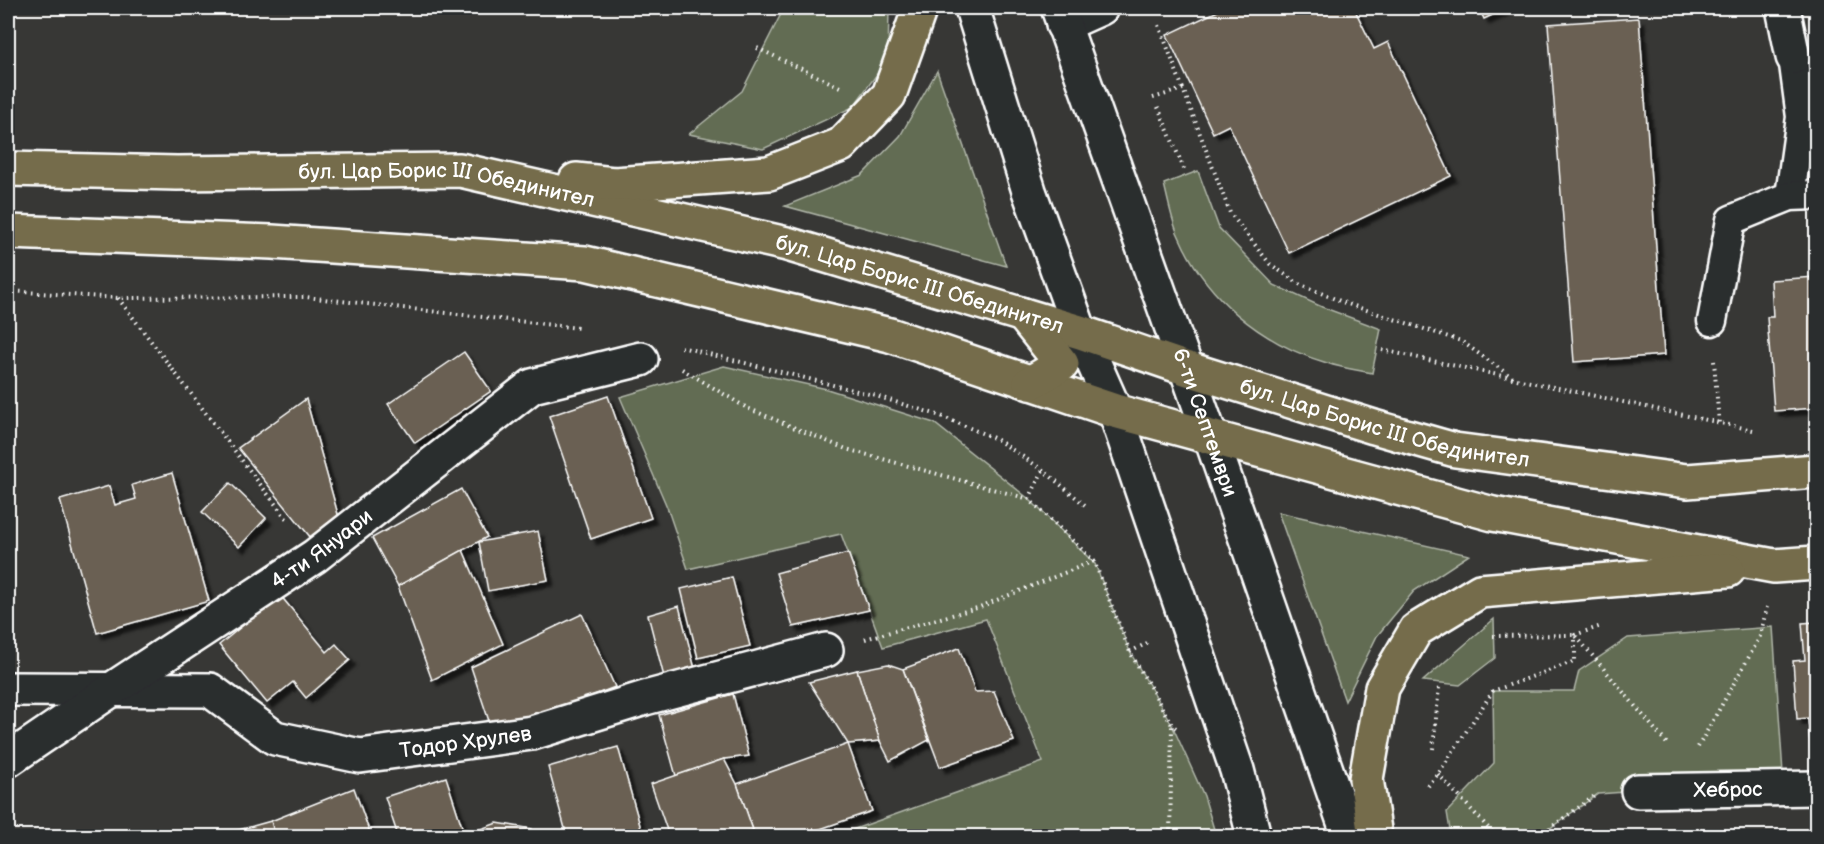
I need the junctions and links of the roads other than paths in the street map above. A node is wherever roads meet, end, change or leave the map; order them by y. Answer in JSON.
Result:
{"nodes":[{"id":1,"x":920,"y":8,"type":"edge"},
{"id":2,"x":972,"y":8,"type":"edge"},
{"id":3,"x":1101,"y":8,"type":"edge"},
{"id":4,"x":1783,"y":8,"type":"edge"},
{"id":5,"x":1061,"y":16,"type":"edge"},
{"id":6,"x":1792,"y":57,"type":"joint"},
{"id":7,"x":8,"y":169,"type":"edge"},
{"id":8,"x":460,"y":170,"type":"junction"},
{"id":9,"x":1803,"y":195,"type":"edge"},
{"id":10,"x":8,"y":232,"type":"edge"},
{"id":11,"x":1023,"y":315,"type":"junction"},
{"id":12,"x":1712,"y":321,"type":"road end"},
{"id":13,"x":1080,"y":332,"type":"junction"},
{"id":14,"x":641,"y":359,"type":"road end"},
{"id":15,"x":1185,"y":368,"type":"junction"},
{"id":16,"x":1030,"y":383,"type":"junction"},
{"id":17,"x":1115,"y":411,"type":"junction"},
{"id":18,"x":1211,"y":438,"type":"junction"},
{"id":19,"x":1816,"y":471,"type":"edge"},
{"id":20,"x":1816,"y":563,"type":"edge"},
{"id":21,"x":1774,"y":566,"type":"junction"},
{"id":22,"x":826,"y":650,"type":"road end"},
{"id":23,"x":8,"y":689,"type":"edge"},
{"id":24,"x":111,"y":690,"type":"junction"},
{"id":25,"x":8,"y":760,"type":"edge"},
{"id":26,"x":1816,"y":788,"type":"edge"},
{"id":27,"x":1638,"y":791,"type":"road end"},
{"id":28,"x":1254,"y":837,"type":"edge"},
{"id":29,"x":1349,"y":837,"type":"edge"},
{"id":30,"x":1375,"y":837,"type":"edge"}],
"edges":[{"from":1,"to":8,"type":"main road"},
{"from":2,"to":13,"type":"street"},
{"from":3,"to":5,"type":"street"},
{"from":4,"to":6,"type":"street"},
{"from":5,"to":15,"type":"street","name":"6-ти Септември"},
{"from":6,"to":9,"type":"lane"},
{"from":7,"to":8,"type":"main road","name":"бул. Цар Борис III Обединител"},
{"from":8,"to":11,"type":"main road","name":"бул. Цар Борис III Обединител"},
{"from":9,"to":12,"type":"lane"},
{"from":10,"to":16,"type":"main road"},
{"from":11,"to":13,"type":"main road","name":"бул. Цар Борис III Обединител"},
{"from":11,"to":16,"type":"main road"},
{"from":13,"to":15,"type":"main road","name":"бул. Цар Борис III Обединител"},
{"from":13,"to":17,"type":"street"},
{"from":14,"to":24,"type":"street","name":"4-ти Януари"},
{"from":15,"to":18,"type":"street","name":"6-ти Септември"},
{"from":15,"to":19,"type":"main road","name":"бул. Цар Борис III Обединител"},
{"from":16,"to":17,"type":"main road"},
{"from":17,"to":18,"type":"main road"},
{"from":17,"to":28,"type":"street"},
{"from":18,"to":21,"type":"main road"},
{"from":18,"to":29,"type":"street","name":"6-ти Септември"},
{"from":20,"to":21,"type":"main road"},
{"from":21,"to":30,"type":"main road"},
{"from":22,"to":24,"type":"street","name":"Тодор Хрулев"},
{"from":23,"to":24,"type":"street","name":"Тодор Хрулев"},
{"from":24,"to":25,"type":"street","name":"4-ти Януари"},
{"from":26,"to":27,"type":"street","name":"Хеброс"}]}
